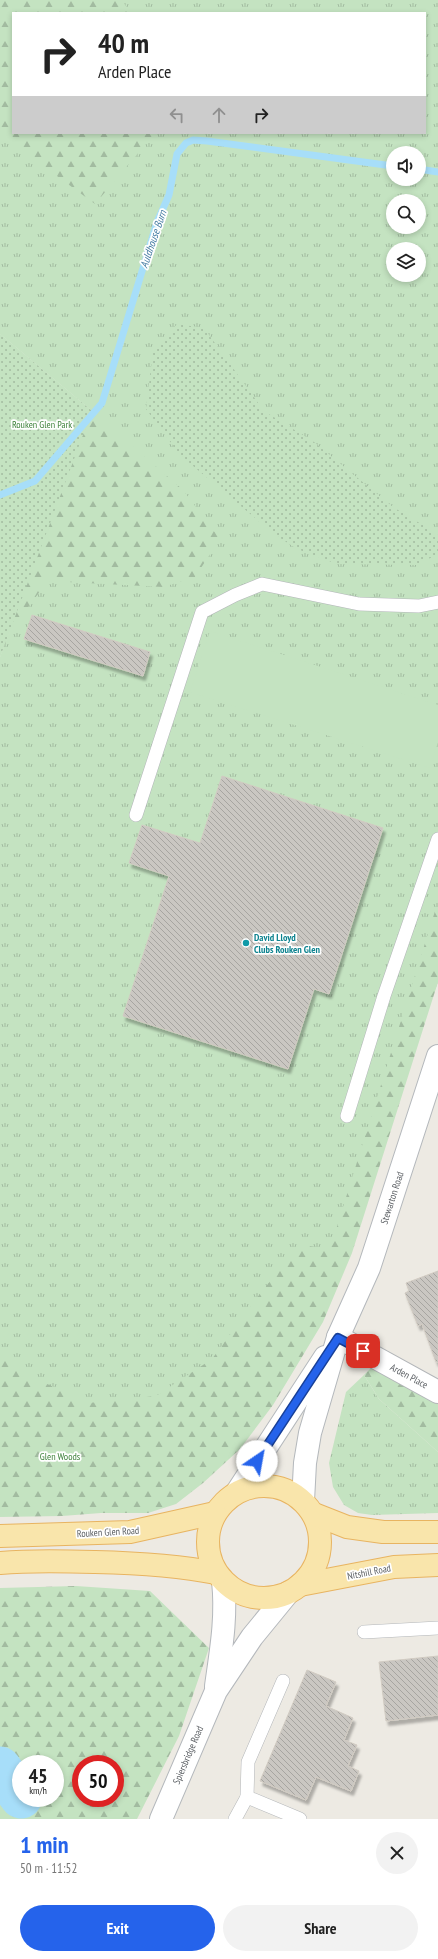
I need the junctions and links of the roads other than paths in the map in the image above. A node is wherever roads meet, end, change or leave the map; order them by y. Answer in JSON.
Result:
{"nodes":[{"id":1,"x":438,"y":602,"type":"edge"},
{"id":2,"x":136,"y":815,"type":"dead end"},
{"id":3,"x":438,"y":839,"type":"edge"},
{"id":4,"x":438,"y":1056,"type":"edge"},
{"id":5,"x":347,"y":1116,"type":"dead end"},
{"id":6,"x":338,"y":1338,"type":"junction"},
{"id":7,"x":438,"y":1392,"type":"edge"},
{"id":8,"x":237,"y":1492,"type":"junction"},
{"id":9,"x":308,"y":1508,"type":"junction"},
{"id":10,"x":215,"y":1513,"type":"junction"},
{"id":11,"x":438,"y":1532,"type":"edge"},
{"id":12,"x":0,"y":1536,"type":"edge"},
{"id":13,"x":0,"y":1563,"type":"edge"},
{"id":14,"x":438,"y":1565,"type":"edge"},
{"id":15,"x":220,"y":1577,"type":"junction"},
{"id":16,"x":294,"y":1589,"type":"junction"},
{"id":17,"x":438,"y":1628,"type":"edge"},
{"id":18,"x":364,"y":1632,"type":"dead end"},
{"id":19,"x":283,"y":1681,"type":"dead end"},
{"id":20,"x":216,"y":1691,"type":"junction"},
{"id":21,"x":247,"y":1797,"type":"junction"},
{"id":22,"x":161,"y":1819,"type":"edge"},
{"id":23,"x":236,"y":1819,"type":"edge"},
{"id":24,"x":300,"y":1819,"type":"edge"}],
"edges":[{"from":1,"to":2,"type":"lane"},
{"from":3,"to":5,"type":"lane"},
{"from":4,"to":6,"type":"main road","name":"Stewarton Road"},
{"from":6,"to":7,"type":"main road","name":"Arden Place"},
{"from":6,"to":8,"type":"main road","name":"Stewarton Road"},
{"from":6,"to":9,"type":"main road","name":"Stewarton Road"},
{"from":8,"to":9,"type":"main road"},
{"from":8,"to":10,"type":"main road"},
{"from":9,"to":11,"type":"main road"},
{"from":9,"to":16,"type":"main road"},
{"from":10,"to":12,"type":"main road","name":"Rouken Glen Road"},
{"from":10,"to":15,"type":"main road"},
{"from":13,"to":15,"type":"main road"},
{"from":14,"to":16,"type":"main road","name":"Nitshill Road"},
{"from":15,"to":16,"type":"main road"},
{"from":15,"to":20,"type":"main road","name":"Spiersbridge Road"},
{"from":16,"to":20,"type":"main road","name":"Spiersbridge Road"},
{"from":17,"to":18,"type":"lane"},
{"from":19,"to":21,"type":"lane"},
{"from":20,"to":22,"type":"main road","name":"Spiersbridge Road"},
{"from":21,"to":23,"type":"lane"},
{"from":21,"to":24,"type":"lane"}]}
